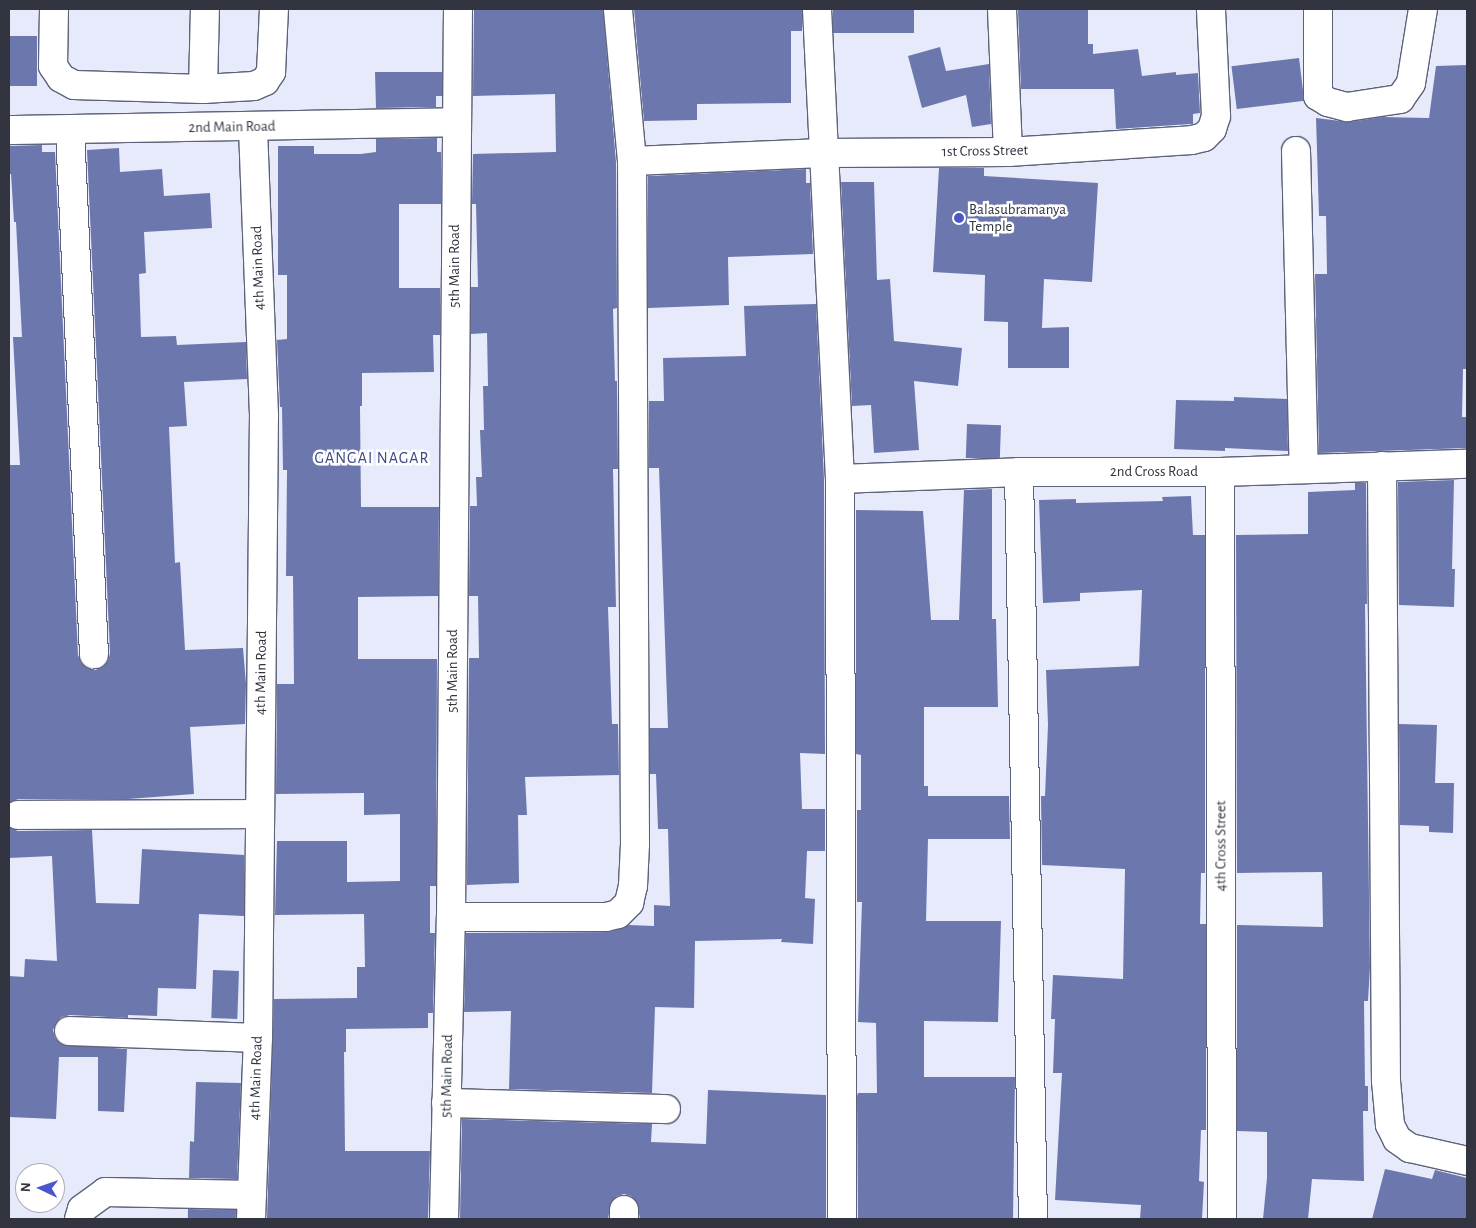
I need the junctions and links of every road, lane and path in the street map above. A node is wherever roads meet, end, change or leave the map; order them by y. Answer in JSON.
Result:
{"nodes":[{"id":1,"x":54,"y":9,"type":"edge"},
{"id":2,"x":205,"y":9,"type":"edge"},
{"id":3,"x":274,"y":9,"type":"edge"},
{"id":4,"x":458,"y":9,"type":"edge"},
{"id":5,"x":618,"y":9,"type":"edge"},
{"id":6,"x":816,"y":9,"type":"edge"},
{"id":7,"x":1002,"y":9,"type":"edge"},
{"id":8,"x":1211,"y":9,"type":"edge"},
{"id":9,"x":1318,"y":9,"type":"edge"},
{"id":10,"x":1423,"y":9,"type":"edge"},
{"id":11,"x":203,"y":89,"type":"junction"},
{"id":12,"x":456,"y":122,"type":"junction"},
{"id":13,"x":253,"y":127,"type":"junction"},
{"id":14,"x":9,"y":130,"type":"edge"},
{"id":15,"x":70,"y":130,"type":"junction"},
{"id":16,"x":1296,"y":151,"type":"dead end"},
{"id":17,"x":1008,"y":152,"type":"junction"},
{"id":18,"x":823,"y":153,"type":"junction"},
{"id":19,"x":632,"y":160,"type":"junction"},
{"id":20,"x":1467,"y":464,"type":"edge"},
{"id":21,"x":1382,"y":466,"type":"junction"},
{"id":22,"x":1304,"y":468,"type":"junction"},
{"id":23,"x":1019,"y":472,"type":"junction"},
{"id":24,"x":1220,"y":472,"type":"junction"},
{"id":25,"x":840,"y":479,"type":"junction"},
{"id":26,"x":94,"y":654,"type":"dead end"},
{"id":27,"x":260,"y":814,"type":"junction"},
{"id":28,"x":18,"y":815,"type":"dead end"},
{"id":29,"x":451,"y":918,"type":"junction"},
{"id":30,"x":69,"y":1031,"type":"dead end"},
{"id":31,"x":258,"y":1038,"type":"junction"},
{"id":32,"x":446,"y":1104,"type":"junction"},
{"id":33,"x":666,"y":1109,"type":"dead end"},
{"id":34,"x":1467,"y":1161,"type":"edge"},
{"id":35,"x":251,"y":1207,"type":"edge"},
{"id":36,"x":79,"y":1219,"type":"edge"},
{"id":37,"x":444,"y":1219,"type":"edge"},
{"id":38,"x":842,"y":1219,"type":"edge"},
{"id":39,"x":1033,"y":1219,"type":"edge"},
{"id":40,"x":1222,"y":1219,"type":"edge"}],
"edges":[{"from":1,"to":11,"type":"street"},
{"from":2,"to":11,"type":"street"},
{"from":3,"to":11,"type":"street"},
{"from":4,"to":12,"type":"street","name":"5th Main Road"},
{"from":5,"to":19,"type":"street"},
{"from":6,"to":18,"type":"street"},
{"from":7,"to":17,"type":"street"},
{"from":8,"to":17,"type":"street","name":"1st Cross Street"},
{"from":9,"to":10,"type":"street"},
{"from":12,"to":13,"type":"street","name":"2nd Main Road"},
{"from":12,"to":29,"type":"street","name":"5th Main Road"},
{"from":13,"to":15,"type":"street","name":"2nd Main Road"},
{"from":13,"to":27,"type":"street","name":"4th Main Road"},
{"from":14,"to":15,"type":"street","name":"2nd Main Road"},
{"from":15,"to":26,"type":"street"},
{"from":16,"to":22,"type":"street"},
{"from":17,"to":18,"type":"street","name":"1st Cross Street"},
{"from":18,"to":19,"type":"street","name":"1st Cross Street"},
{"from":18,"to":25,"type":"street"},
{"from":19,"to":29,"type":"street"},
{"from":20,"to":21,"type":"street","name":"2nd Cross Road"},
{"from":21,"to":22,"type":"street","name":"2nd Cross Road"},
{"from":21,"to":34,"type":"street"},
{"from":22,"to":24,"type":"street","name":"2nd Cross Road"},
{"from":23,"to":24,"type":"street","name":"2nd Cross Road"},
{"from":23,"to":25,"type":"street","name":"2nd Cross Road"},
{"from":23,"to":39,"type":"street"},
{"from":24,"to":40,"type":"street","name":"4th Cross Street"},
{"from":25,"to":38,"type":"street"},
{"from":27,"to":28,"type":"street"},
{"from":27,"to":31,"type":"street","name":"4th Main Road"},
{"from":29,"to":32,"type":"street","name":"5th Main Road"},
{"from":30,"to":31,"type":"street"},
{"from":31,"to":35,"type":"street","name":"4th Main Road"},
{"from":32,"to":33,"type":"street"},
{"from":32,"to":37,"type":"street","name":"5th Main Road"},
{"from":35,"to":36,"type":"street"}]}
